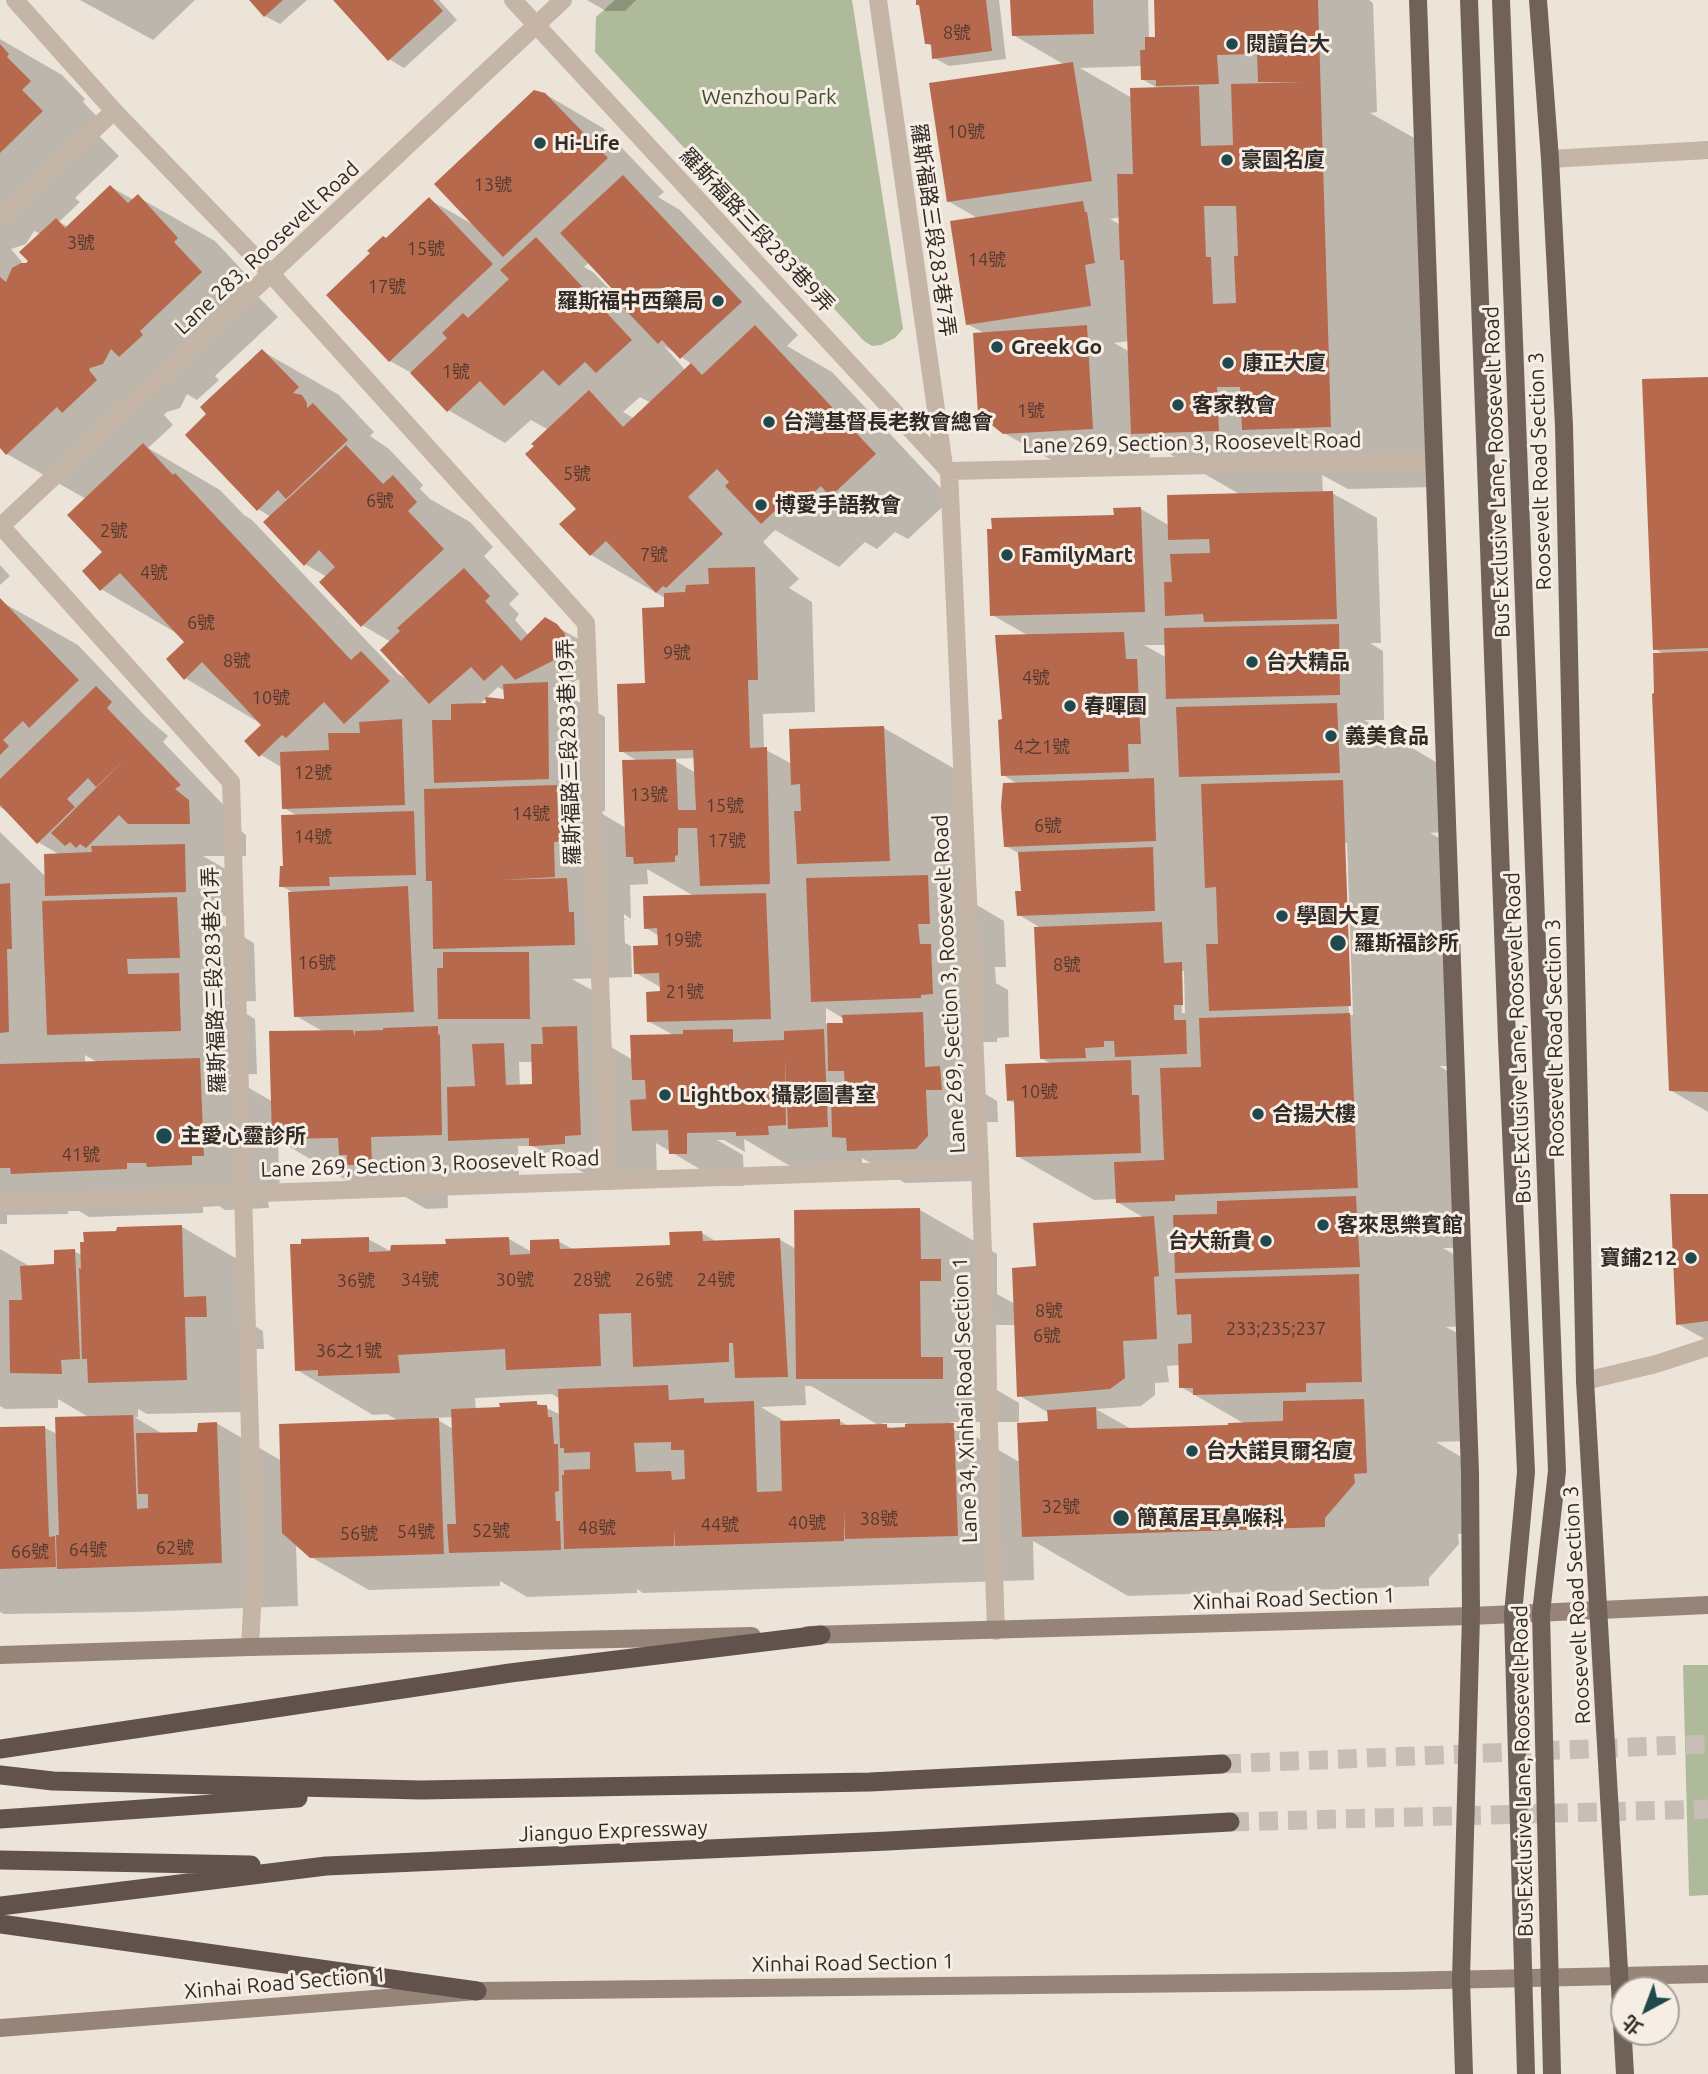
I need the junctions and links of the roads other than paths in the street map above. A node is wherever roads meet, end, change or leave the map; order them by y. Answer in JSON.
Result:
{"nodes":[{"id":1,"x":15,"y":0,"type":"edge"},
{"id":2,"x":513,"y":0,"type":"edge"},
{"id":3,"x":563,"y":0,"type":"edge"},
{"id":4,"x":878,"y":0,"type":"edge"},
{"id":5,"x":1418,"y":0,"type":"edge"},
{"id":6,"x":1469,"y":0,"type":"edge"},
{"id":7,"x":1501,"y":0,"type":"edge"},
{"id":8,"x":1538,"y":0,"type":"edge"},
{"id":9,"x":536,"y":25,"type":"junction"},
{"id":10,"x":114,"y":111,"type":"junction"},
{"id":11,"x":1708,"y":150,"type":"edge"},
{"id":12,"x":1550,"y":159,"type":"junction"},
{"id":13,"x":0,"y":217,"type":"edge"},
{"id":14,"x":272,"y":275,"type":"junction"},
{"id":15,"x":1434,"y":460,"type":"junction"},
{"id":16,"x":946,"y":468,"type":"junction"},
{"id":17,"x":0,"y":526,"type":"edge"},
{"id":18,"x":980,"y":1168,"type":"junction"},
{"id":19,"x":608,"y":1181,"type":"junction"},
{"id":20,"x":243,"y":1192,"type":"junction"},
{"id":21,"x":0,"y":1202,"type":"edge"},
{"id":22,"x":1708,"y":1347,"type":"edge"},
{"id":23,"x":1586,"y":1381,"type":"junction"},
{"id":24,"x":1708,"y":1605,"type":"edge"},
{"id":25,"x":1600,"y":1611,"type":"junction"},
{"id":26,"x":1513,"y":1614,"type":"junction"},
{"id":27,"x":1541,"y":1614,"type":"junction"},
{"id":28,"x":1471,"y":1616,"type":"junction"},
{"id":29,"x":996,"y":1631,"type":"junction"},
{"id":30,"x":821,"y":1635,"type":"junction"},
{"id":31,"x":250,"y":1647,"type":"junction"},
{"id":32,"x":0,"y":1655,"type":"edge"},
{"id":33,"x":0,"y":1749,"type":"edge"},
{"id":34,"x":1222,"y":1764,"type":"tunnel mouth"},
{"id":35,"x":0,"y":1775,"type":"edge"},
{"id":36,"x":421,"y":1790,"type":"junction"},
{"id":37,"x":0,"y":1819,"type":"edge"},
{"id":38,"x":1230,"y":1822,"type":"tunnel mouth"},
{"id":39,"x":0,"y":1860,"type":"edge"},
{"id":40,"x":326,"y":1866,"type":"junction"},
{"id":41,"x":0,"y":1906,"type":"edge"},
{"id":42,"x":0,"y":1924,"type":"edge"},
{"id":43,"x":1708,"y":1974,"type":"edge"},
{"id":44,"x":1610,"y":1976,"type":"edge"},
{"id":45,"x":1619,"y":1976,"type":"joint"},
{"id":46,"x":1549,"y":1977,"type":"junction"},
{"id":47,"x":1524,"y":1978,"type":"junction"},
{"id":48,"x":1461,"y":1979,"type":"junction"},
{"id":49,"x":477,"y":1991,"type":"junction"},
{"id":50,"x":0,"y":2028,"type":"edge"},
{"id":51,"x":1623,"y":2046,"type":"edge"},
{"id":52,"x":1464,"y":2074,"type":"edge"},
{"id":53,"x":1526,"y":2074,"type":"edge"},
{"id":54,"x":1552,"y":2074,"type":"edge"},
{"id":55,"x":1625,"y":2074,"type":"edge"}],
"edges":[{"from":1,"to":10,"type":"street","name":"羅斯福路三段283巷19弄"},
{"from":2,"to":9,"type":"street","name":"羅斯福路三段283巷9弄"},
{"from":3,"to":9,"type":"street","name":"Lane 283, Roosevelt Road"},
{"from":4,"to":16,"type":"street","name":"羅斯福路三段283巷7弄"},
{"from":5,"to":15,"type":"main road"},
{"from":6,"to":26,"type":"main road","name":"Bus Exclusive Lane, Roosevelt Road"},
{"from":7,"to":27,"type":"main road","name":"Bus Exclusive Lane, Roosevelt Road"},
{"from":8,"to":12,"type":"main road","name":"Roosevelt Road Section 3"},
{"from":9,"to":14,"type":"street","name":"Lane 283, Roosevelt Road"},
{"from":9,"to":16,"type":"street","name":"羅斯福路三段283巷9弄"},
{"from":10,"to":13,"type":"street"},
{"from":10,"to":14,"type":"street","name":"羅斯福路三段283巷19弄"},
{"from":11,"to":12,"type":"street"},
{"from":12,"to":23,"type":"main road","name":"Roosevelt Road Section 3"},
{"from":14,"to":17,"type":"street","name":"Lane 283, Roosevelt Road"},
{"from":14,"to":19,"type":"street","name":"羅斯福路三段283巷19弄"},
{"from":15,"to":16,"type":"street","name":"Lane 269, Section 3, Roosevelt Road"},
{"from":15,"to":28,"type":"main road"},
{"from":16,"to":18,"type":"street","name":"Lane 269, Section 3, Roosevelt Road"},
{"from":17,"to":20,"type":"street","name":"羅斯福路三段283巷21弄"},
{"from":18,"to":19,"type":"street","name":"Lane 269, Section 3, Roosevelt Road"},
{"from":18,"to":29,"type":"street","name":"Lane 34, Xinhai Road Section 1"},
{"from":19,"to":20,"type":"street","name":"Lane 269, Section 3, Roosevelt Road"},
{"from":20,"to":21,"type":"street","name":"Lane 269, Section 3, Roosevelt Road"},
{"from":20,"to":31,"type":"street","name":"羅斯福路三段283巷21弄"},
{"from":22,"to":23,"type":"street"},
{"from":23,"to":25,"type":"main road","name":"Roosevelt Road Section 3"},
{"from":24,"to":25,"type":"main road","name":"Xinhai Road Section 1"},
{"from":25,"to":27,"type":"main road","name":"Xinhai Road Section 1"},
{"from":25,"to":45,"type":"main road","name":"Roosevelt Road Section 3"},
{"from":26,"to":27,"type":"main road","name":"Xinhai Road Section 1"},
{"from":26,"to":28,"type":"main road","name":"Xinhai Road Section 1"},
{"from":26,"to":47,"type":"main road","name":"Bus Exclusive Lane, Roosevelt Road"},
{"from":27,"to":46,"type":"main road","name":"Bus Exclusive Lane, Roosevelt Road"},
{"from":28,"to":29,"type":"main road","name":"Xinhai Road Section 1"},
{"from":28,"to":48,"type":"main road"},
{"from":29,"to":30,"type":"main road","name":"Xinhai Road Section 1"},
{"from":30,"to":31,"type":"main road","name":"Xinhai Road Section 1"},
{"from":30,"to":33,"type":"highway"},
{"from":31,"to":32,"type":"main road","name":"Xinhai Road Section 1"},
{"from":34,"to":36,"type":"highway","name":"Jianguo Expressway"},
{"from":35,"to":36,"type":"highway","name":"Jianguo Expressway"},
{"from":36,"to":37,"type":"highway"},
{"from":38,"to":40,"type":"highway","name":"Jianguo Expressway"},
{"from":39,"to":40,"type":"highway"},
{"from":40,"to":41,"type":"highway","name":"Jianguo Expressway"},
{"from":42,"to":49,"type":"highway"},
{"from":43,"to":45,"type":"main road","name":"Xinhai Road Section 1"},
{"from":44,"to":46,"type":"main road","name":"Xinhai Road Section 1"},
{"from":46,"to":47,"type":"main road","name":"Xinhai Road Section 1"},
{"from":46,"to":54,"type":"main road","name":"Bus Exclusive Lane, Roosevelt Road"},
{"from":47,"to":48,"type":"main road","name":"Xinhai Road Section 1"},
{"from":47,"to":53,"type":"main road","name":"Bus Exclusive Lane, Roosevelt Road"},
{"from":48,"to":49,"type":"main road","name":"Xinhai Road Section 1"},
{"from":48,"to":52,"type":"main road"},
{"from":49,"to":50,"type":"main road","name":"Xinhai Road Section 1"},
{"from":51,"to":55,"type":"main road","name":"Roosevelt Road Section 3"}]}
